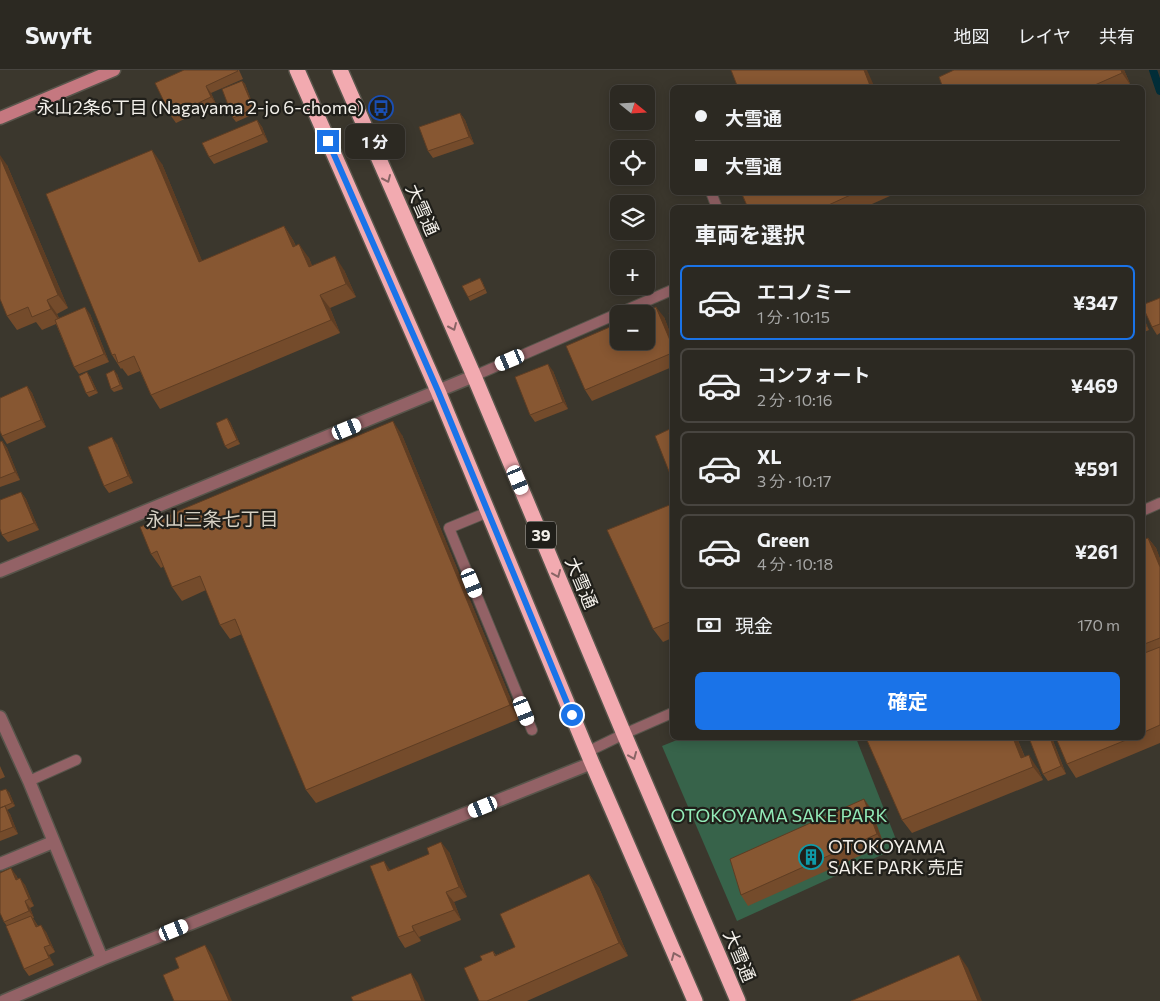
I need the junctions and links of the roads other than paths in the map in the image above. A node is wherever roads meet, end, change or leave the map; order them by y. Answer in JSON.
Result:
{"nodes":[{"id":1,"x":114,"y":70,"type":"edge"},
{"id":2,"x":297,"y":70,"type":"edge"},
{"id":3,"x":340,"y":70,"type":"edge"},
{"id":4,"x":0,"y":118,"type":"edge"},
{"id":5,"x":670,"y":291,"type":"edge"},
{"id":6,"x":474,"y":376,"type":"junction"},
{"id":7,"x":438,"y":391,"type":"junction"},
{"id":8,"x":1160,"y":503,"type":"edge"},
{"id":9,"x":1145,"y":510,"type":"edge"},
{"id":10,"x":488,"y":512,"type":"junction"},
{"id":11,"x":0,"y":571,"type":"edge"},
{"id":12,"x":670,"y":714,"type":"edge"},
{"id":13,"x":0,"y":719,"type":"edge"},
{"id":14,"x":532,"y":730,"type":"dead end"},
{"id":15,"x":624,"y":734,"type":"junction"},
{"id":16,"x":589,"y":758,"type":"junction"},
{"id":17,"x":76,"y":760,"type":"dead end"},
{"id":18,"x":28,"y":781,"type":"junction"},
{"id":19,"x":53,"y":842,"type":"junction"},
{"id":20,"x":0,"y":864,"type":"edge"},
{"id":21,"x":102,"y":959,"type":"junction"},
{"id":22,"x":4,"y":1001,"type":"edge"},
{"id":23,"x":695,"y":1001,"type":"edge"},
{"id":24,"x":738,"y":1001,"type":"edge"}],
"edges":[{"from":1,"to":4,"type":"street"},
{"from":2,"to":7,"type":"highway","number":"39"},
{"from":3,"to":6,"type":"highway","name":"大雪通","number":"39","one_way":true},
{"from":5,"to":6,"type":"lane"},
{"from":6,"to":7,"type":"street"},
{"from":6,"to":15,"type":"highway","name":"大雪通","number":"39","one_way":true},
{"from":7,"to":10,"type":"highway","number":"39"},
{"from":7,"to":11,"type":"street"},
{"from":8,"to":9,"type":"lane"},
{"from":10,"to":14,"type":"lane"},
{"from":10,"to":16,"type":"highway","number":"39"},
{"from":12,"to":15,"type":"lane"},
{"from":13,"to":18,"type":"street"},
{"from":15,"to":16,"type":"lane"},
{"from":15,"to":24,"type":"highway","name":"大雪通","number":"39","one_way":true},
{"from":16,"to":21,"type":"street"},
{"from":23,"to":16,"type":"highway","number":"39","one_way":true},
{"from":17,"to":18,"type":"lane"},
{"from":18,"to":19,"type":"street"},
{"from":19,"to":20,"type":"street"},
{"from":19,"to":21,"type":"street"},
{"from":21,"to":22,"type":"street"}]}
